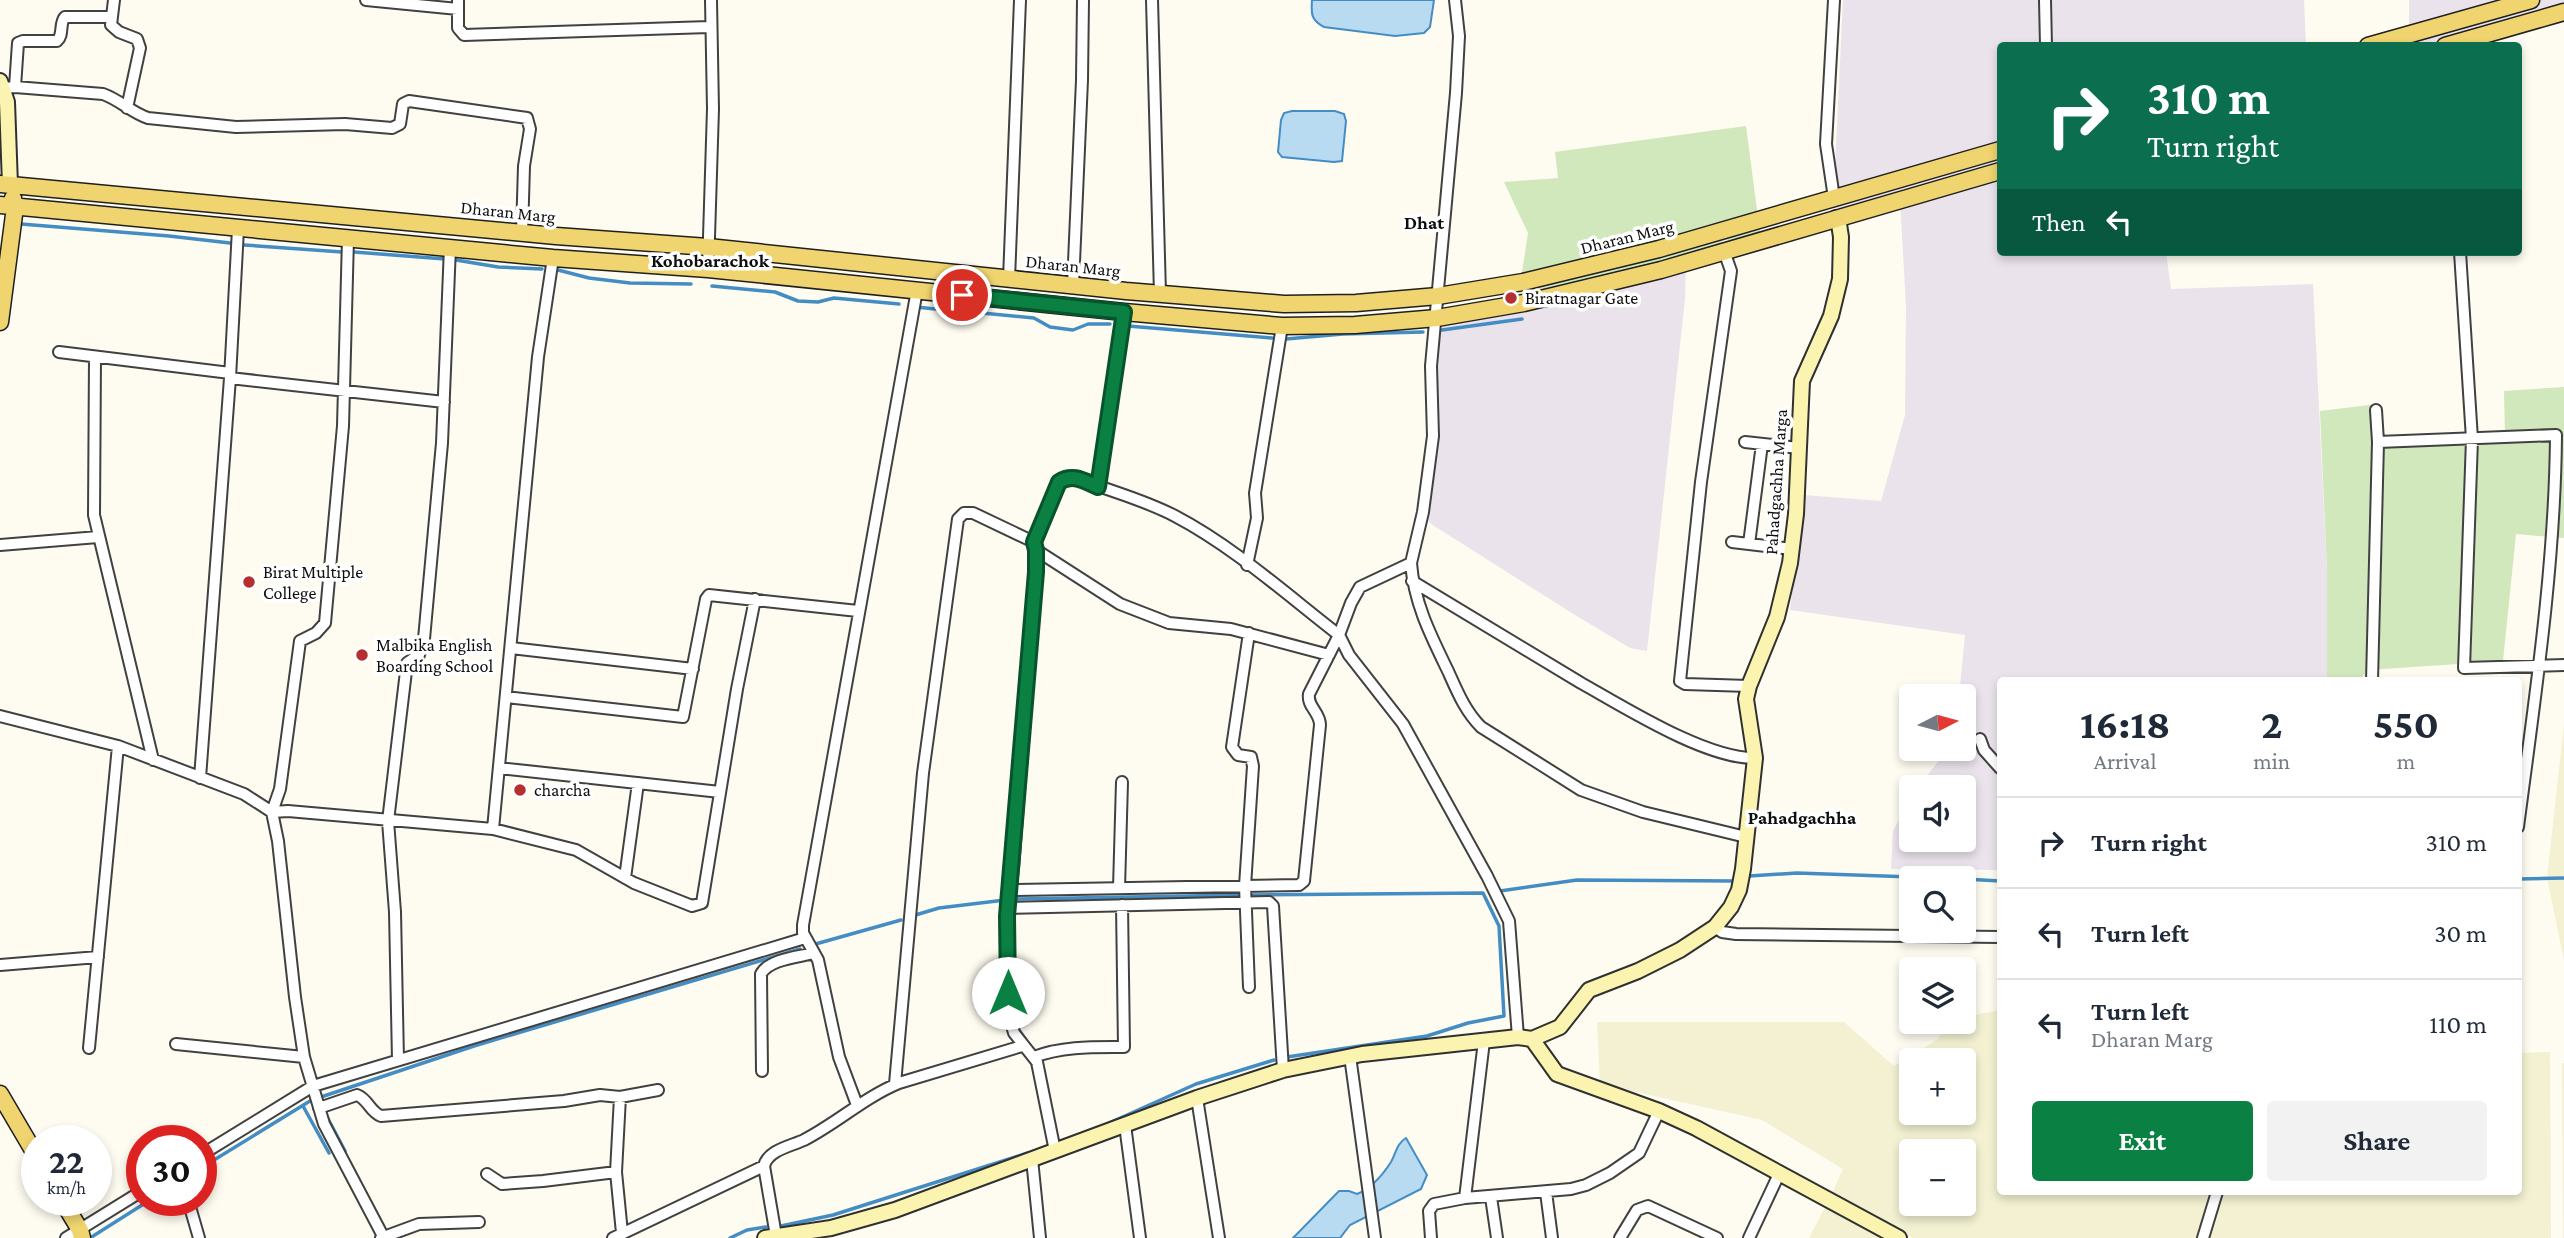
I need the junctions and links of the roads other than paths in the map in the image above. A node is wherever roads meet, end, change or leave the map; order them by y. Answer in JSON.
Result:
{"nodes":[{"id":1,"x":114,"y":0,"type":"edge"},
{"id":2,"x":366,"y":0,"type":"edge"},
{"id":3,"x":710,"y":0,"type":"edge"},
{"id":4,"x":1020,"y":0,"type":"edge"},
{"id":5,"x":1083,"y":0,"type":"edge"},
{"id":6,"x":1152,"y":0,"type":"edge"},
{"id":7,"x":1455,"y":0,"type":"edge"},
{"id":8,"x":1834,"y":0,"type":"edge"},
{"id":9,"x":2045,"y":0,"type":"edge"},
{"id":10,"x":2532,"y":0,"type":"edge"},
{"id":11,"x":458,"y":4,"type":"edge"},
{"id":12,"x":2564,"y":12,"type":"edge"},
{"id":13,"x":111,"y":17,"type":"junction"},
{"id":14,"x":709,"y":27,"type":"junction"},
{"id":15,"x":2046,"y":42,"type":"edge"},
{"id":16,"x":2382,"y":42,"type":"edge"},
{"id":17,"x":2457,"y":42,"type":"edge"},
{"id":18,"x":6,"y":85,"type":"edge"},
{"id":19,"x":127,"y":108,"type":"junction"},
{"id":20,"x":1997,"y":151,"type":"edge"},
{"id":21,"x":1997,"y":173,"type":"edge"},
{"id":22,"x":5,"y":185,"type":"edge"},
{"id":23,"x":1834,"y":198,"type":"junction"},
{"id":24,"x":7,"y":206,"type":"edge"},
{"id":25,"x":1836,"y":218,"type":"junction"},
{"id":26,"x":238,"y":229,"type":"junction"},
{"id":27,"x":522,"y":233,"type":"junction"},
{"id":28,"x":348,"y":238,"type":"junction"},
{"id":29,"x":450,"y":247,"type":"junction"},
{"id":30,"x":708,"y":247,"type":"junction"},
{"id":31,"x":1724,"y":251,"type":"junction"},
{"id":32,"x":2460,"y":256,"type":"edge"},
{"id":33,"x":553,"y":258,"type":"junction"},
{"id":34,"x":708,"y":269,"type":"junction"},
{"id":35,"x":1009,"y":279,"type":"junction"},
{"id":36,"x":1073,"y":285,"type":"junction"},
{"id":37,"x":917,"y":290,"type":"junction"},
{"id":38,"x":1160,"y":294,"type":"junction"},
{"id":39,"x":1438,"y":296,"type":"junction"},
{"id":40,"x":1124,"y":312,"type":"junction"},
{"id":41,"x":1437,"y":318,"type":"junction"},
{"id":42,"x":0,"y":323,"type":"edge"},
{"id":43,"x":1282,"y":326,"type":"junction"},
{"id":44,"x":59,"y":352,"type":"dead end"},
{"id":45,"x":95,"y":357,"type":"junction"},
{"id":46,"x":230,"y":376,"type":"junction"},
{"id":47,"x":344,"y":392,"type":"junction"},
{"id":48,"x":444,"y":402,"type":"junction"},
{"id":49,"x":2376,"y":410,"type":"dead end"},
{"id":50,"x":2472,"y":439,"type":"junction"},
{"id":51,"x":1745,"y":442,"type":"dead end"},
{"id":52,"x":2378,"y":442,"type":"junction"},
{"id":53,"x":1762,"y":444,"type":"junction"},
{"id":54,"x":1799,"y":448,"type":"junction"},
{"id":55,"x":1098,"y":487,"type":"junction"},
{"id":56,"x":2560,"y":489,"type":"edge"},
{"id":57,"x":97,"y":537,"type":"junction"},
{"id":58,"x":1732,"y":541,"type":"dead end"},
{"id":59,"x":1749,"y":544,"type":"junction"},
{"id":60,"x":0,"y":545,"type":"edge"},
{"id":61,"x":1035,"y":546,"type":"junction"},
{"id":62,"x":1792,"y":549,"type":"junction"},
{"id":63,"x":1411,"y":563,"type":"junction"},
{"id":64,"x":1247,"y":565,"type":"junction"},
{"id":65,"x":1412,"y":581,"type":"junction"},
{"id":66,"x":755,"y":599,"type":"junction"},
{"id":67,"x":858,"y":611,"type":"junction"},
{"id":68,"x":1249,"y":633,"type":"junction"},
{"id":69,"x":1339,"y":635,"type":"junction"},
{"id":70,"x":512,"y":648,"type":"junction"},
{"id":71,"x":1329,"y":655,"type":"junction"},
{"id":72,"x":2564,"y":665,"type":"edge"},
{"id":73,"x":2539,"y":666,"type":"junction"},
{"id":74,"x":693,"y":669,"type":"junction"},
{"id":75,"x":2372,"y":677,"type":"edge"},
{"id":76,"x":1749,"y":686,"type":"junction"},
{"id":77,"x":506,"y":697,"type":"junction"},
{"id":78,"x":0,"y":716,"type":"edge"},
{"id":79,"x":1980,"y":739,"type":"dead end"},
{"id":80,"x":118,"y":746,"type":"junction"},
{"id":81,"x":1755,"y":758,"type":"junction"},
{"id":82,"x":153,"y":760,"type":"junction"},
{"id":83,"x":1997,"y":765,"type":"edge"},
{"id":84,"x":499,"y":768,"type":"junction"},
{"id":85,"x":200,"y":778,"type":"junction"},
{"id":86,"x":1122,"y":782,"type":"dead end"},
{"id":87,"x":638,"y":783,"type":"junction"},
{"id":88,"x":720,"y":792,"type":"junction"},
{"id":89,"x":2522,"y":796,"type":"edge"},
{"id":90,"x":272,"y":813,"type":"junction"},
{"id":91,"x":388,"y":821,"type":"junction"},
{"id":92,"x":493,"y":829,"type":"junction"},
{"id":93,"x":1746,"y":837,"type":"junction"},
{"id":94,"x":625,"y":878,"type":"junction"},
{"id":95,"x":1245,"y":886,"type":"junction"},
{"id":96,"x":1119,"y":888,"type":"junction"},
{"id":97,"x":1009,"y":890,"type":"junction"},
{"id":98,"x":1245,"y":902,"type":"junction"},
{"id":99,"x":1122,"y":905,"type":"junction"},
{"id":100,"x":1008,"y":908,"type":"junction"},
{"id":101,"x":1715,"y":927,"type":"junction"},
{"id":102,"x":1997,"y":937,"type":"edge"},
{"id":103,"x":805,"y":938,"type":"junction"},
{"id":104,"x":814,"y":953,"type":"junction"},
{"id":105,"x":97,"y":957,"type":"junction"},
{"id":106,"x":0,"y":965,"type":"edge"},
{"id":107,"x":1249,"y":987,"type":"dead end"},
{"id":108,"x":1525,"y":1038,"type":"junction"},
{"id":109,"x":1484,"y":1041,"type":"junction"},
{"id":110,"x":176,"y":1044,"type":"dead end"},
{"id":111,"x":1023,"y":1046,"type":"junction"},
{"id":112,"x":89,"y":1048,"type":"dead end"},
{"id":113,"x":1350,"y":1056,"type":"junction"},
{"id":114,"x":304,"y":1057,"type":"junction"},
{"id":115,"x":1034,"y":1057,"type":"junction"},
{"id":116,"x":398,"y":1060,"type":"junction"},
{"id":117,"x":1283,"y":1070,"type":"junction"},
{"id":118,"x":762,"y":1071,"type":"dead end"},
{"id":119,"x":895,"y":1084,"type":"junction"},
{"id":120,"x":313,"y":1086,"type":"junction"},
{"id":121,"x":658,"y":1090,"type":"dead end"},
{"id":122,"x":0,"y":1094,"type":"edge"},
{"id":123,"x":621,"y":1097,"type":"junction"},
{"id":124,"x":1197,"y":1098,"type":"junction"},
{"id":125,"x":857,"y":1105,"type":"junction"},
{"id":126,"x":319,"y":1108,"type":"junction"},
{"id":127,"x":1658,"y":1111,"type":"junction"},
{"id":128,"x":1125,"y":1125,"type":"junction"},
{"id":129,"x":21,"y":1130,"type":"edge"},
{"id":130,"x":217,"y":1145,"type":"edge"},
{"id":131,"x":1055,"y":1151,"type":"junction"},
{"id":132,"x":1032,"y":1159,"type":"junction"},
{"id":133,"x":764,"y":1166,"type":"junction"},
{"id":134,"x":616,"y":1172,"type":"junction"},
{"id":135,"x":1780,"y":1172,"type":"junction"},
{"id":136,"x":487,"y":1174,"type":"dead end"},
{"id":137,"x":1546,"y":1192,"type":"junction"},
{"id":138,"x":2216,"y":1195,"type":"edge"},
{"id":139,"x":1492,"y":1197,"type":"junction"},
{"id":140,"x":1465,"y":1198,"type":"junction"},
{"id":141,"x":126,"y":1202,"type":"edge"},
{"id":142,"x":68,"y":1216,"type":"edge"},
{"id":143,"x":193,"y":1216,"type":"edge"},
{"id":144,"x":479,"y":1222,"type":"dead end"},
{"id":145,"x":76,"y":1235,"type":"edge"},
{"id":146,"x":807,"y":1235,"type":"edge"},
{"id":147,"x":618,"y":1236,"type":"edge"},
{"id":148,"x":771,"y":1237,"type":"edge"},
{"id":149,"x":199,"y":1238,"type":"edge"},
{"id":150,"x":383,"y":1238,"type":"edge"},
{"id":151,"x":1040,"y":1238,"type":"edge"},
{"id":152,"x":1140,"y":1238,"type":"edge"},
{"id":153,"x":1219,"y":1238,"type":"edge"},
{"id":154,"x":1375,"y":1238,"type":"edge"},
{"id":155,"x":1431,"y":1238,"type":"edge"},
{"id":156,"x":1497,"y":1238,"type":"edge"},
{"id":157,"x":1552,"y":1238,"type":"edge"},
{"id":158,"x":1620,"y":1238,"type":"edge"},
{"id":159,"x":1717,"y":1238,"type":"edge"},
{"id":160,"x":1749,"y":1238,"type":"edge"},
{"id":161,"x":1899,"y":1238,"type":"edge"},
{"id":162,"x":2203,"y":1238,"type":"edge"}],
"edges":[{"from":1,"to":13,"type":"street"},
{"from":2,"to":11,"type":"street"},
{"from":3,"to":14,"type":"street"},
{"from":4,"to":35,"type":"street"},
{"from":5,"to":36,"type":"street"},
{"from":6,"to":38,"type":"street"},
{"from":7,"to":39,"type":"street"},
{"from":8,"to":23,"type":"street"},
{"from":9,"to":15,"type":"street"},
{"from":10,"to":16,"type":"main road"},
{"from":11,"to":14,"type":"street"},
{"from":12,"to":17,"type":"main road"},
{"from":13,"to":18,"type":"street"},
{"from":13,"to":19,"type":"street"},
{"from":14,"to":30,"type":"street"},
{"from":18,"to":19,"type":"street"},
{"from":18,"to":22,"type":"street"},
{"from":19,"to":27,"type":"street"},
{"from":20,"to":23,"type":"main road","name":"Dharan Marg"},
{"from":21,"to":25,"type":"main road"},
{"from":22,"to":24,"type":"main road"},
{"from":22,"to":27,"type":"main road","name":"Dharan Marg"},
{"from":23,"to":39,"type":"main road","name":"Dharan Marg"},
{"from":24,"to":26,"type":"main road"},
{"from":24,"to":42,"type":"main road"},
{"from":25,"to":31,"type":"main road"},
{"from":25,"to":54,"type":"street","name":"Pahadgachha Marga"},
{"from":26,"to":28,"type":"main road"},
{"from":26,"to":46,"type":"street"},
{"from":27,"to":30,"type":"main road","name":"Dharan Marg"},
{"from":28,"to":29,"type":"main road"},
{"from":28,"to":47,"type":"street"},
{"from":29,"to":33,"type":"main road"},
{"from":29,"to":48,"type":"street"},
{"from":30,"to":34,"type":"street"},
{"from":30,"to":35,"type":"main road","name":"Dharan Marg"},
{"from":31,"to":41,"type":"main road"},
{"from":31,"to":76,"type":"street"},
{"from":32,"to":50,"type":"street"},
{"from":33,"to":34,"type":"main road"},
{"from":33,"to":70,"type":"street"},
{"from":34,"to":37,"type":"main road"},
{"from":35,"to":36,"type":"main road","name":"Dharan Marg"},
{"from":36,"to":38,"type":"main road","name":"Dharan Marg"},
{"from":37,"to":40,"type":"main road"},
{"from":37,"to":67,"type":"street"},
{"from":38,"to":39,"type":"main road","name":"Dharan Marg"},
{"from":39,"to":41,"type":"street"},
{"from":40,"to":43,"type":"main road"},
{"from":40,"to":55,"type":"street"},
{"from":41,"to":43,"type":"main road"},
{"from":41,"to":63,"type":"street"},
{"from":43,"to":64,"type":"street"},
{"from":44,"to":45,"type":"street"},
{"from":45,"to":46,"type":"street"},
{"from":45,"to":57,"type":"street"},
{"from":46,"to":47,"type":"street"},
{"from":46,"to":85,"type":"street"},
{"from":47,"to":48,"type":"street"},
{"from":47,"to":90,"type":"street"},
{"from":48,"to":91,"type":"street"},
{"from":49,"to":52,"type":"street"},
{"from":50,"to":52,"type":"street"},
{"from":50,"to":56,"type":"street"},
{"from":50,"to":73,"type":"street"},
{"from":51,"to":53,"type":"street"},
{"from":52,"to":75,"type":"street"},
{"from":53,"to":54,"type":"street"},
{"from":53,"to":59,"type":"street"},
{"from":54,"to":62,"type":"street","name":"Pahadgachha Marga"},
{"from":55,"to":61,"type":"street"},
{"from":55,"to":64,"type":"street"},
{"from":56,"to":73,"type":"street"},
{"from":57,"to":60,"type":"street"},
{"from":57,"to":82,"type":"street"},
{"from":58,"to":59,"type":"street"},
{"from":59,"to":62,"type":"street"},
{"from":61,"to":68,"type":"street"},
{"from":61,"to":97,"type":"street"},
{"from":61,"to":119,"type":"street"},
{"from":62,"to":76,"type":"street","name":"Pahadgachha Marga"},
{"from":63,"to":65,"type":"street"},
{"from":63,"to":69,"type":"street"},
{"from":64,"to":69,"type":"street"},
{"from":65,"to":81,"type":"street"},
{"from":65,"to":93,"type":"street"},
{"from":66,"to":67,"type":"street"},
{"from":66,"to":74,"type":"street"},
{"from":66,"to":88,"type":"street"},
{"from":67,"to":103,"type":"street"},
{"from":68,"to":71,"type":"street"},
{"from":68,"to":95,"type":"street"},
{"from":69,"to":71,"type":"street"},
{"from":69,"to":108,"type":"street"},
{"from":70,"to":74,"type":"street"},
{"from":70,"to":77,"type":"street"},
{"from":71,"to":95,"type":"street"},
{"from":72,"to":73,"type":"street"},
{"from":73,"to":89,"type":"street"},
{"from":74,"to":77,"type":"street"},
{"from":76,"to":81,"type":"street","name":"Pahadgachha Marga"},
{"from":77,"to":84,"type":"street"},
{"from":78,"to":80,"type":"street"},
{"from":79,"to":83,"type":"street"},
{"from":80,"to":82,"type":"street"},
{"from":80,"to":105,"type":"street"},
{"from":81,"to":93,"type":"street","name":"Pahadgachha Marga"},
{"from":82,"to":85,"type":"street"},
{"from":84,"to":87,"type":"street"},
{"from":84,"to":92,"type":"street"},
{"from":85,"to":90,"type":"street"},
{"from":86,"to":96,"type":"street"},
{"from":87,"to":88,"type":"street"},
{"from":87,"to":94,"type":"street"},
{"from":88,"to":94,"type":"street"},
{"from":90,"to":91,"type":"street"},
{"from":90,"to":114,"type":"street"},
{"from":91,"to":92,"type":"street"},
{"from":91,"to":116,"type":"street"},
{"from":92,"to":94,"type":"street"},
{"from":93,"to":101,"type":"street","name":"Pahadgachha Marga"},
{"from":95,"to":96,"type":"street"},
{"from":95,"to":98,"type":"street"},
{"from":96,"to":97,"type":"street"},
{"from":97,"to":100,"type":"street"},
{"from":98,"to":99,"type":"street"},
{"from":98,"to":107,"type":"street"},
{"from":98,"to":117,"type":"street"},
{"from":99,"to":100,"type":"street"},
{"from":99,"to":115,"type":"street"},
{"from":100,"to":111,"type":"street"},
{"from":101,"to":102,"type":"street"},
{"from":101,"to":108,"type":"street","name":"Pahadgachha Marga"},
{"from":103,"to":104,"type":"street"},
{"from":103,"to":116,"type":"street"},
{"from":104,"to":118,"type":"street"},
{"from":104,"to":125,"type":"street"},
{"from":105,"to":106,"type":"street"},
{"from":105,"to":112,"type":"street"},
{"from":108,"to":109,"type":"street","name":"Pahadgachha Marga"},
{"from":108,"to":127,"type":"street"},
{"from":109,"to":113,"type":"street","name":"Pahadgachha Marga"},
{"from":109,"to":140,"type":"street"},
{"from":110,"to":114,"type":"street"},
{"from":111,"to":115,"type":"street"},
{"from":111,"to":119,"type":"street"},
{"from":113,"to":117,"type":"street","name":"Pahadgachha Marga"},
{"from":113,"to":154,"type":"street"},
{"from":114,"to":120,"type":"street"},
{"from":115,"to":131,"type":"street"},
{"from":116,"to":120,"type":"street"},
{"from":117,"to":124,"type":"street","name":"Pahadgachha Marga"},
{"from":119,"to":125,"type":"street"},
{"from":120,"to":126,"type":"street"},
{"from":120,"to":130,"type":"street"},
{"from":121,"to":123,"type":"street"},
{"from":122,"to":129,"type":"main road"},
{"from":123,"to":126,"type":"street"},
{"from":123,"to":134,"type":"street"},
{"from":124,"to":128,"type":"street","name":"Pahadgachha Marga"},
{"from":124,"to":153,"type":"street"},
{"from":125,"to":133,"type":"street"},
{"from":126,"to":150,"type":"street"},
{"from":127,"to":135,"type":"street"},
{"from":127,"to":137,"type":"street"},
{"from":128,"to":131,"type":"street","name":"Pahadgachha Marga"},
{"from":128,"to":152,"type":"street"},
{"from":131,"to":132,"type":"street","name":"Pahadgachha Marga"},
{"from":132,"to":146,"type":"street","name":"Pahadgachha Marga"},
{"from":132,"to":151,"type":"street"},
{"from":133,"to":147,"type":"street"},
{"from":133,"to":148,"type":"street"},
{"from":134,"to":136,"type":"street"},
{"from":134,"to":147,"type":"street"},
{"from":135,"to":160,"type":"street"},
{"from":135,"to":161,"type":"street"},
{"from":137,"to":139,"type":"street"},
{"from":137,"to":157,"type":"street"},
{"from":138,"to":162,"type":"street"},
{"from":139,"to":140,"type":"street"},
{"from":139,"to":156,"type":"street"},
{"from":140,"to":155,"type":"street"},
{"from":141,"to":145,"type":"street"},
{"from":142,"to":145,"type":"main road"},
{"from":143,"to":149,"type":"street"},
{"from":144,"to":150,"type":"street"},
{"from":146,"to":148,"type":"street","name":"Pahadgachha Marga"},
{"from":158,"to":159,"type":"street"}]}
